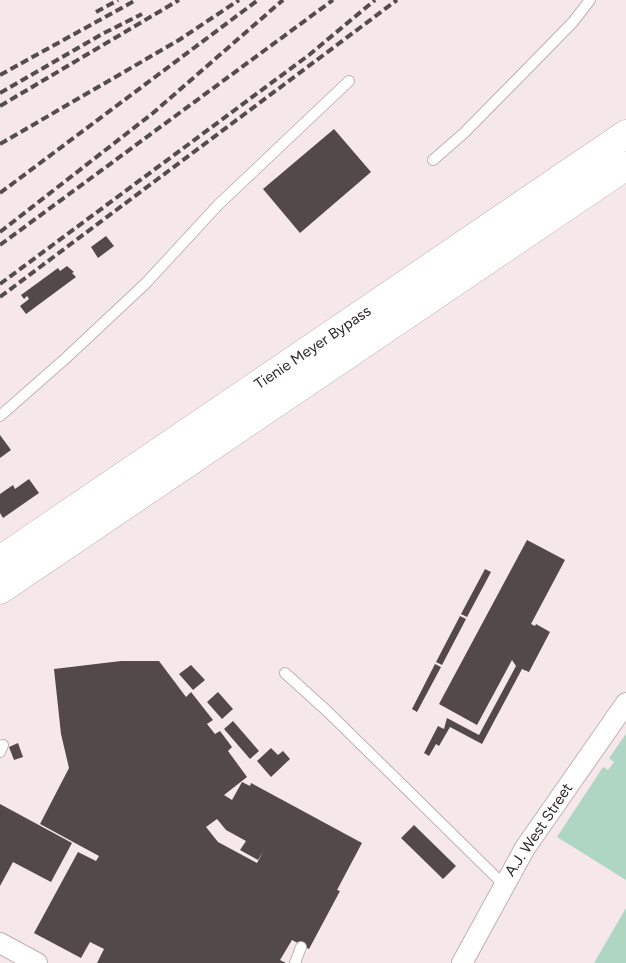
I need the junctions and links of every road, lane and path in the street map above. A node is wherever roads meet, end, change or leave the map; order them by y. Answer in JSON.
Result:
{"nodes":[{"id":1,"x":590,"y":0,"type":"edge"},
{"id":2,"x":349,"y":81,"type":"dead end"},
{"id":3,"x":626,"y":134,"type":"edge"},
{"id":4,"x":433,"y":160,"type":"dead end"},
{"id":5,"x":626,"y":166,"type":"edge"},
{"id":6,"x":499,"y":237,"type":"junction"},
{"id":7,"x":0,"y":416,"type":"edge"},
{"id":8,"x":0,"y":560,"type":"edge"},
{"id":9,"x":0,"y":590,"type":"edge"},
{"id":10,"x":285,"y":674,"type":"dead end"},
{"id":11,"x":626,"y":702,"type":"edge"},
{"id":12,"x":503,"y":884,"type":"junction"},
{"id":13,"x":0,"y":944,"type":"edge"},
{"id":14,"x":301,"y":947,"type":"dead end"},
{"id":15,"x":37,"y":963,"type":"edge"},
{"id":16,"x":295,"y":963,"type":"edge"},
{"id":17,"x":462,"y":963,"type":"edge"}],
"edges":[{"from":1,"to":4,"type":"lane"},
{"from":2,"to":7,"type":"lane"},
{"from":3,"to":6,"type":"main road","name":"Tienie Meyer Bypass"},
{"from":5,"to":6,"type":"main road","name":"Tienie Meyer Bypass"},
{"from":6,"to":8,"type":"main road","name":"Tienie Meyer Bypass"},
{"from":6,"to":9,"type":"main road","name":"Tienie Meyer Bypass"},
{"from":10,"to":12,"type":"lane"},
{"from":11,"to":12,"type":"street","name":"A.J. West Street"},
{"from":12,"to":17,"type":"street","name":"A.J. West Street"},
{"from":13,"to":15,"type":"street"},
{"from":14,"to":16,"type":"lane"}]}
